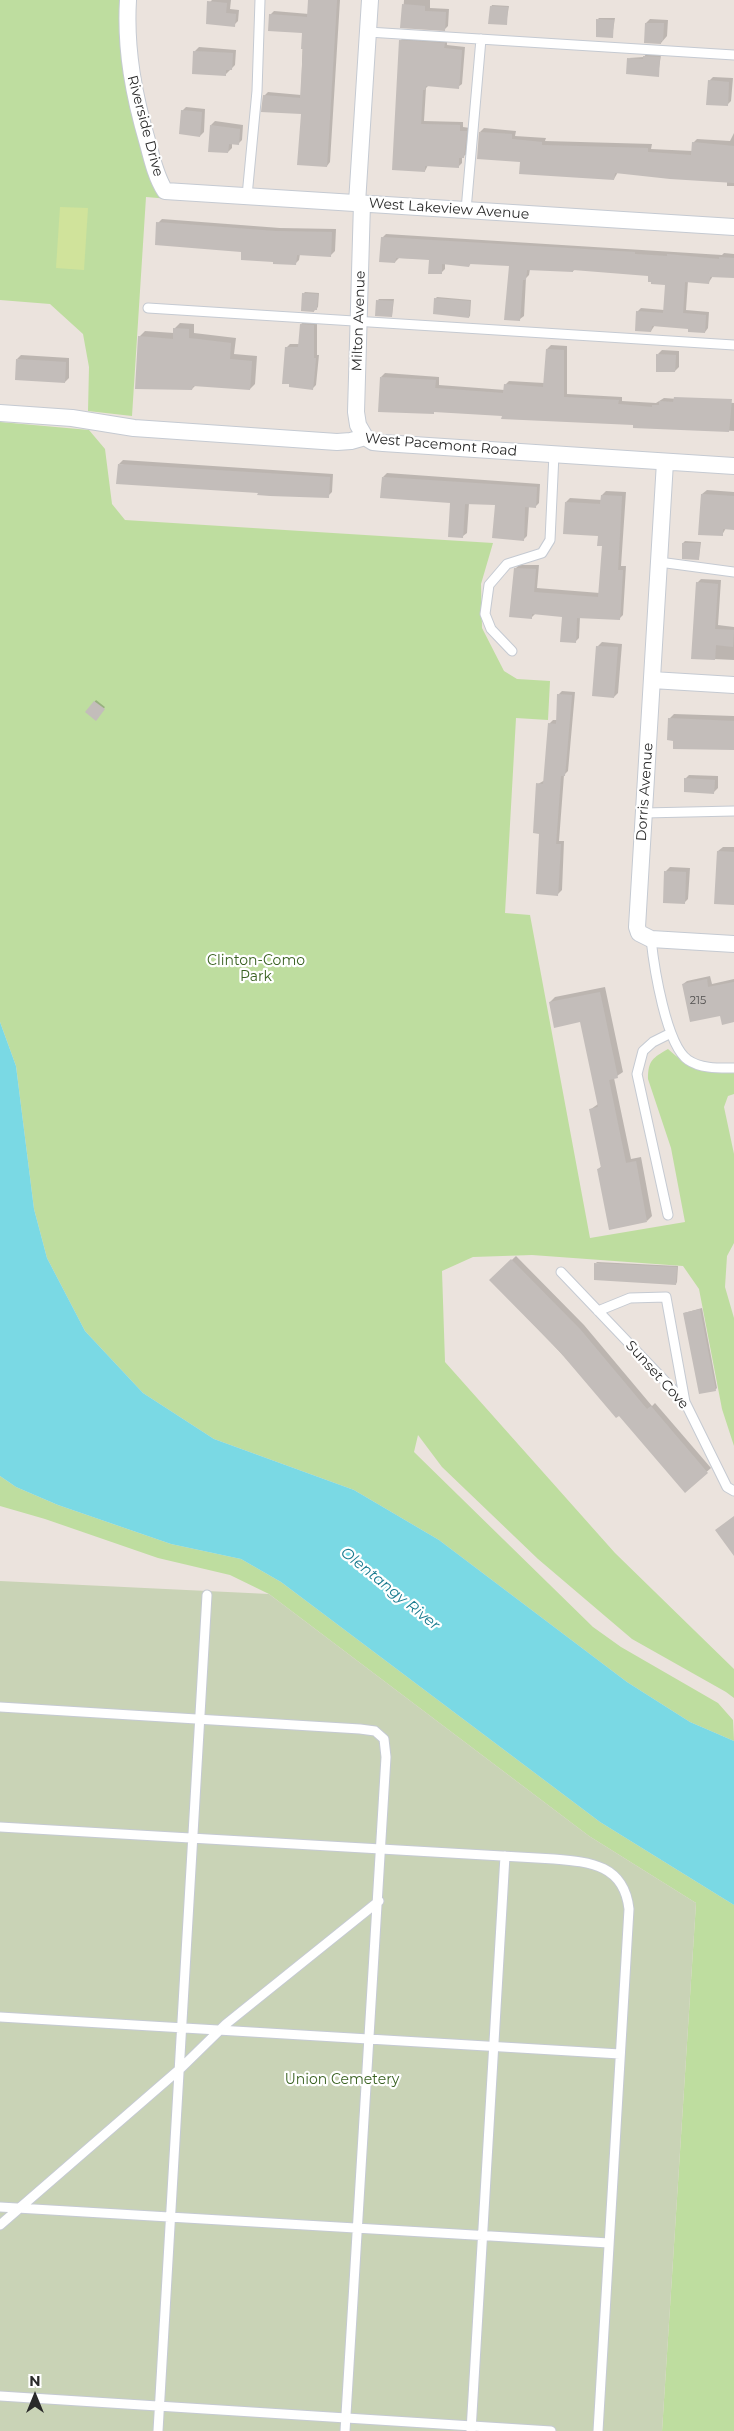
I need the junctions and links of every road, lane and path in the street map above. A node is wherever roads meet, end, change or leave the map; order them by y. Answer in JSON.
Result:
{"nodes":[{"id":1,"x":128,"y":0,"type":"edge"},
{"id":2,"x":260,"y":0,"type":"edge"},
{"id":3,"x":370,"y":0,"type":"edge"},
{"id":4,"x":368,"y":32,"type":"junction"},
{"id":5,"x":481,"y":39,"type":"junction"},
{"id":6,"x":734,"y":55,"type":"edge"},
{"id":7,"x":164,"y":191,"type":"joint"},
{"id":8,"x":247,"y":196,"type":"junction"},
{"id":9,"x":360,"y":203,"type":"junction"},
{"id":10,"x":466,"y":210,"type":"junction"},
{"id":11,"x":734,"y":226,"type":"edge"},
{"id":12,"x":148,"y":308,"type":"dead end"},
{"id":13,"x":359,"y":321,"type":"junction"},
{"id":14,"x":734,"y":345,"type":"edge"},
{"id":15,"x":0,"y":413,"type":"edge"},
{"id":16,"x":365,"y":437,"type":"junction"},
{"id":17,"x":554,"y":454,"type":"junction"},
{"id":18,"x":665,"y":462,"type":"junction"},
{"id":19,"x":734,"y":466,"type":"edge"},
{"id":20,"x":659,"y":562,"type":"junction"},
{"id":21,"x":734,"y":572,"type":"edge"},
{"id":22,"x":512,"y":651,"type":"dead end"},
{"id":23,"x":652,"y":680,"type":"junction"},
{"id":24,"x":734,"y":685,"type":"edge"},
{"id":25,"x":734,"y":811,"type":"edge"},
{"id":26,"x":644,"y":813,"type":"junction"},
{"id":27,"x":651,"y":939,"type":"junction"},
{"id":28,"x":734,"y":944,"type":"edge"},
{"id":29,"x":671,"y":1033,"type":"junction"},
{"id":30,"x":734,"y":1068,"type":"edge"},
{"id":31,"x":668,"y":1215,"type":"dead end"},
{"id":32,"x":561,"y":1272,"type":"dead end"},
{"id":33,"x":598,"y":1311,"type":"junction"},
{"id":34,"x":685,"y":1402,"type":"junction"},
{"id":35,"x":734,"y":1491,"type":"edge"},
{"id":36,"x":207,"y":1595,"type":"dead end"},
{"id":37,"x":0,"y":1707,"type":"edge"},
{"id":38,"x":200,"y":1719,"type":"junction"},
{"id":39,"x":0,"y":1827,"type":"edge"},
{"id":40,"x":192,"y":1839,"type":"junction"},
{"id":41,"x":381,"y":1850,"type":"junction"},
{"id":42,"x":505,"y":1856,"type":"junction"},
{"id":43,"x":378,"y":1901,"type":"junction"},
{"id":44,"x":0,"y":2017,"type":"edge"},
{"id":45,"x":183,"y":2028,"type":"junction"},
{"id":46,"x":222,"y":2029,"type":"junction"},
{"id":47,"x":370,"y":2040,"type":"junction"},
{"id":48,"x":495,"y":2046,"type":"junction"},
{"id":49,"x":620,"y":2054,"type":"junction"},
{"id":50,"x":181,"y":2068,"type":"junction"},
{"id":51,"x":0,"y":2207,"type":"edge"},
{"id":52,"x":19,"y":2208,"type":"junction"},
{"id":53,"x":172,"y":2217,"type":"junction"},
{"id":54,"x":0,"y":2225,"type":"edge"},
{"id":55,"x":358,"y":2228,"type":"junction"},
{"id":56,"x":484,"y":2236,"type":"junction"},
{"id":57,"x":609,"y":2243,"type":"junction"},
{"id":58,"x":0,"y":2396,"type":"edge"},
{"id":59,"x":160,"y":2406,"type":"junction"},
{"id":60,"x":346,"y":2417,"type":"junction"},
{"id":61,"x":472,"y":2428,"type":"edge"},
{"id":62,"x":158,"y":2431,"type":"edge"},
{"id":63,"x":345,"y":2431,"type":"edge"},
{"id":64,"x":551,"y":2431,"type":"edge"},
{"id":65,"x":598,"y":2431,"type":"edge"}],
"edges":[{"from":1,"to":7,"type":"street","name":"Riverside Drive"},
{"from":2,"to":8,"type":"lane"},
{"from":3,"to":4,"type":"street","name":"Milton Avenue"},
{"from":4,"to":5,"type":"lane"},
{"from":4,"to":9,"type":"street","name":"Milton Avenue"},
{"from":5,"to":6,"type":"lane"},
{"from":5,"to":10,"type":"lane"},
{"from":7,"to":8,"type":"street","name":"West Lakeview Avenue"},
{"from":8,"to":9,"type":"street","name":"West Lakeview Avenue"},
{"from":9,"to":10,"type":"street","name":"West Lakeview Avenue"},
{"from":9,"to":13,"type":"street","name":"Milton Avenue"},
{"from":10,"to":11,"type":"street","name":"West Lakeview Avenue"},
{"from":12,"to":13,"type":"lane"},
{"from":13,"to":14,"type":"lane"},
{"from":13,"to":16,"type":"street","name":"Milton Avenue"},
{"from":15,"to":16,"type":"street","name":"West Pacemont Road"},
{"from":16,"to":17,"type":"street","name":"West Pacemont Road"},
{"from":17,"to":18,"type":"street","name":"West Pacemont Road"},
{"from":17,"to":22,"type":"lane"},
{"from":18,"to":19,"type":"street","name":"West Pacemont Road"},
{"from":18,"to":20,"type":"street","name":"Dorris Avenue"},
{"from":20,"to":21,"type":"lane"},
{"from":20,"to":23,"type":"street","name":"Dorris Avenue"},
{"from":23,"to":24,"type":"street"},
{"from":23,"to":26,"type":"street","name":"Dorris Avenue"},
{"from":25,"to":26,"type":"lane"},
{"from":26,"to":27,"type":"street","name":"Dorris Avenue"},
{"from":27,"to":28,"type":"street"},
{"from":27,"to":29,"type":"lane","name":"Dorris Avenue"},
{"from":29,"to":30,"type":"lane","name":"Dorris Avenue"},
{"from":29,"to":31,"type":"lane"},
{"from":32,"to":33,"type":"lane","name":"Sunset Cove"},
{"from":33,"to":34,"type":"lane","name":"Sunset Cove"},
{"from":33,"to":34,"type":"lane"},
{"from":34,"to":35,"type":"lane","name":"Sunset Cove"},
{"from":36,"to":38,"type":"lane"},
{"from":37,"to":38,"type":"lane"},
{"from":38,"to":40,"type":"lane"},
{"from":38,"to":41,"type":"lane"},
{"from":39,"to":40,"type":"lane"},
{"from":40,"to":41,"type":"lane"},
{"from":40,"to":45,"type":"lane"},
{"from":41,"to":42,"type":"lane"},
{"from":41,"to":43,"type":"lane"},
{"from":42,"to":48,"type":"lane"},
{"from":42,"to":49,"type":"lane"},
{"from":43,"to":46,"type":"lane"},
{"from":43,"to":47,"type":"lane"},
{"from":44,"to":45,"type":"lane"},
{"from":45,"to":46,"type":"lane"},
{"from":45,"to":50,"type":"lane"},
{"from":46,"to":47,"type":"lane"},
{"from":46,"to":50,"type":"lane"},
{"from":47,"to":48,"type":"lane"},
{"from":47,"to":55,"type":"lane"},
{"from":48,"to":49,"type":"lane"},
{"from":48,"to":56,"type":"lane"},
{"from":49,"to":57,"type":"lane"},
{"from":50,"to":52,"type":"lane"},
{"from":50,"to":53,"type":"lane"},
{"from":51,"to":52,"type":"lane"},
{"from":52,"to":53,"type":"lane"},
{"from":52,"to":54,"type":"lane"},
{"from":53,"to":55,"type":"lane"},
{"from":53,"to":59,"type":"lane"},
{"from":55,"to":56,"type":"lane"},
{"from":55,"to":60,"type":"lane"},
{"from":56,"to":57,"type":"lane"},
{"from":56,"to":61,"type":"lane"},
{"from":57,"to":65,"type":"lane"},
{"from":58,"to":59,"type":"lane"},
{"from":59,"to":60,"type":"lane"},
{"from":59,"to":62,"type":"lane"},
{"from":60,"to":61,"type":"lane"},
{"from":60,"to":63,"type":"lane"},
{"from":61,"to":64,"type":"lane"}]}
